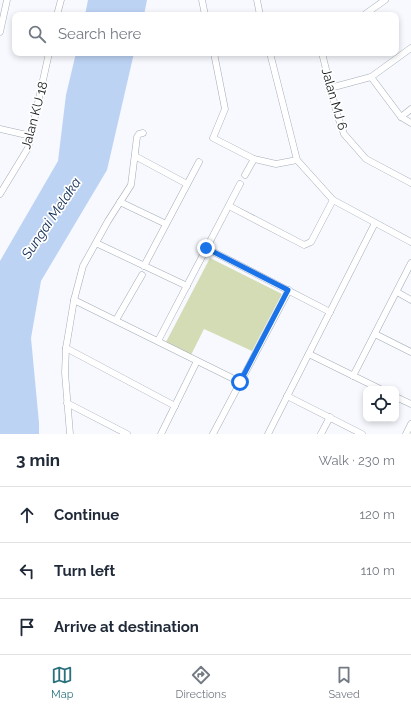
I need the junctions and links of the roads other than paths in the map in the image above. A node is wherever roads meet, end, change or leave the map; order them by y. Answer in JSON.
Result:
{"nodes":[{"id":1,"x":7,"y":0,"type":"edge"},
{"id":2,"x":61,"y":0,"type":"edge"},
{"id":3,"x":202,"y":0,"type":"edge"},
{"id":4,"x":257,"y":0,"type":"edge"},
{"id":5,"x":385,"y":0,"type":"edge"},
{"id":6,"x":59,"y":12,"type":"edge"},
{"id":7,"x":204,"y":12,"type":"edge"},
{"id":8,"x":259,"y":12,"type":"edge"},
{"id":9,"x":368,"y":12,"type":"edge"},
{"id":10,"x":1,"y":24,"type":"edge"},
{"id":11,"x":0,"y":32,"type":"edge"},
{"id":12,"x":411,"y":48,"type":"edge"},
{"id":13,"x":48,"y":56,"type":"edge"},
{"id":14,"x":215,"y":56,"type":"edge"},
{"id":15,"x":271,"y":56,"type":"edge"},
{"id":16,"x":323,"y":56,"type":"edge"},
{"id":17,"x":371,"y":77,"type":"junction"},
{"id":18,"x":330,"y":88,"type":"junction"},
{"id":19,"x":411,"y":110,"type":"edge"},
{"id":20,"x":400,"y":117,"type":"junction"},
{"id":21,"x":411,"y":123,"type":"edge"},
{"id":22,"x":0,"y":129,"type":"edge"},
{"id":23,"x":143,"y":133,"type":"dead end"},
{"id":24,"x":31,"y":136,"type":"junction"},
{"id":25,"x":135,"y":156,"type":"junction"},
{"id":26,"x":254,"y":159,"type":"junction"},
{"id":27,"x":297,"y":160,"type":"junction"},
{"id":28,"x":199,"y":162,"type":"dead end"},
{"id":29,"x":245,"y":175,"type":"dead end"},
{"id":30,"x":411,"y":183,"type":"edge"},
{"id":31,"x":187,"y":184,"type":"junction"},
{"id":32,"x":240,"y":184,"type":"dead end"},
{"id":33,"x":0,"y":194,"type":"edge"},
{"id":34,"x":333,"y":200,"type":"junction"},
{"id":35,"x":120,"y":202,"type":"junction"},
{"id":36,"x":229,"y":206,"type":"junction"},
{"id":37,"x":375,"y":223,"type":"junction"},
{"id":38,"x":166,"y":224,"type":"junction"},
{"id":39,"x":411,"y":242,"type":"edge"},
{"id":40,"x":96,"y":243,"type":"junction"},
{"id":41,"x":206,"y":248,"type":"junction"},
{"id":42,"x":411,"y":263,"type":"edge"},
{"id":43,"x":144,"y":266,"type":"junction"},
{"id":44,"x":142,"y":275,"type":"dead end"},
{"id":45,"x":186,"y":286,"type":"junction"},
{"id":46,"x":288,"y":290,"type":"junction"},
{"id":47,"x":396,"y":292,"type":"junction"},
{"id":48,"x":74,"y":300,"type":"junction"},
{"id":49,"x":411,"y":300,"type":"edge"},
{"id":50,"x":330,"y":312,"type":"junction"},
{"id":51,"x":116,"y":320,"type":"junction"},
{"id":52,"x":375,"y":334,"type":"junction"},
{"id":53,"x":158,"y":341,"type":"junction"},
{"id":54,"x":66,"y":348,"type":"junction"},
{"id":55,"x":411,"y":352,"type":"edge"},
{"id":56,"x":309,"y":354,"type":"junction"},
{"id":57,"x":197,"y":361,"type":"junction"},
{"id":58,"x":353,"y":376,"type":"junction"},
{"id":59,"x":240,"y":382,"type":"junction"},
{"id":60,"x":374,"y":386,"type":"edge"},
{"id":61,"x":288,"y":396,"type":"junction"},
{"id":62,"x":399,"y":398,"type":"edge"},
{"id":63,"x":67,"y":403,"type":"junction"},
{"id":64,"x":411,"y":404,"type":"edge"},
{"id":65,"x":175,"y":406,"type":"junction"},
{"id":66,"x":330,"y":418,"type":"junction"},
{"id":67,"x":411,"y":424,"type":"edge"},
{"id":68,"x":214,"y":432,"type":"edge"},
{"id":69,"x":70,"y":434,"type":"edge"},
{"id":70,"x":127,"y":434,"type":"edge"},
{"id":71,"x":161,"y":434,"type":"edge"},
{"id":72,"x":222,"y":434,"type":"edge"},
{"id":73,"x":268,"y":434,"type":"edge"},
{"id":74,"x":321,"y":434,"type":"edge"},
{"id":75,"x":362,"y":434,"type":"edge"},
{"id":76,"x":406,"y":434,"type":"edge"}],
"edges":[{"from":1,"to":10,"type":"street"},
{"from":2,"to":6,"type":"street"},
{"from":3,"to":7,"type":"street"},
{"from":4,"to":8,"type":"street"},
{"from":5,"to":9,"type":"street"},
{"from":10,"to":11,"type":"street"},
{"from":12,"to":17,"type":"street"},
{"from":13,"to":24,"type":"street","name":"Jalan KU 18"},
{"from":14,"to":26,"type":"street"},
{"from":15,"to":27,"type":"street"},
{"from":16,"to":18,"type":"street","name":"Jalan MJ 6"},
{"from":17,"to":18,"type":"street"},
{"from":17,"to":20,"type":"street"},
{"from":18,"to":30,"type":"street","name":"Jalan MJ 6"},
{"from":19,"to":20,"type":"street"},
{"from":20,"to":21,"type":"street"},
{"from":22,"to":24,"type":"street"},
{"from":23,"to":25,"type":"street"},
{"from":24,"to":33,"type":"street","name":"Jalan KU 18"},
{"from":25,"to":31,"type":"street"},
{"from":25,"to":35,"type":"street"},
{"from":26,"to":27,"type":"street"},
{"from":26,"to":29,"type":"street"},
{"from":27,"to":34,"type":"street"},
{"from":28,"to":31,"type":"street"},
{"from":31,"to":38,"type":"street"},
{"from":32,"to":36,"type":"street"},
{"from":34,"to":36,"type":"street"},
{"from":34,"to":37,"type":"street"},
{"from":35,"to":38,"type":"street"},
{"from":35,"to":40,"type":"street"},
{"from":36,"to":41,"type":"street"},
{"from":37,"to":39,"type":"street"},
{"from":37,"to":50,"type":"street"},
{"from":38,"to":43,"type":"street"},
{"from":40,"to":43,"type":"street"},
{"from":40,"to":48,"type":"street"},
{"from":41,"to":45,"type":"street"},
{"from":41,"to":46,"type":"street"},
{"from":42,"to":47,"type":"street"},
{"from":43,"to":45,"type":"street"},
{"from":44,"to":51,"type":"street"},
{"from":45,"to":53,"type":"street"},
{"from":46,"to":50,"type":"street"},
{"from":46,"to":59,"type":"street"},
{"from":47,"to":49,"type":"street"},
{"from":47,"to":52,"type":"street"},
{"from":48,"to":51,"type":"street"},
{"from":48,"to":54,"type":"street"},
{"from":50,"to":56,"type":"street"},
{"from":51,"to":53,"type":"street"},
{"from":52,"to":55,"type":"street"},
{"from":52,"to":58,"type":"street"},
{"from":53,"to":57,"type":"street"},
{"from":54,"to":63,"type":"street"},
{"from":54,"to":65,"type":"street"},
{"from":56,"to":58,"type":"street"},
{"from":56,"to":61,"type":"street"},
{"from":57,"to":59,"type":"street"},
{"from":57,"to":65,"type":"street"},
{"from":58,"to":60,"type":"street"},
{"from":59,"to":68,"type":"street"},
{"from":61,"to":66,"type":"street"},
{"from":61,"to":73,"type":"street"},
{"from":62,"to":64,"type":"street"},
{"from":63,"to":69,"type":"street"},
{"from":63,"to":70,"type":"street"},
{"from":65,"to":71,"type":"street"},
{"from":66,"to":74,"type":"street"},
{"from":66,"to":75,"type":"street"},
{"from":67,"to":76,"type":"street"},
{"from":68,"to":72,"type":"street"}]}
